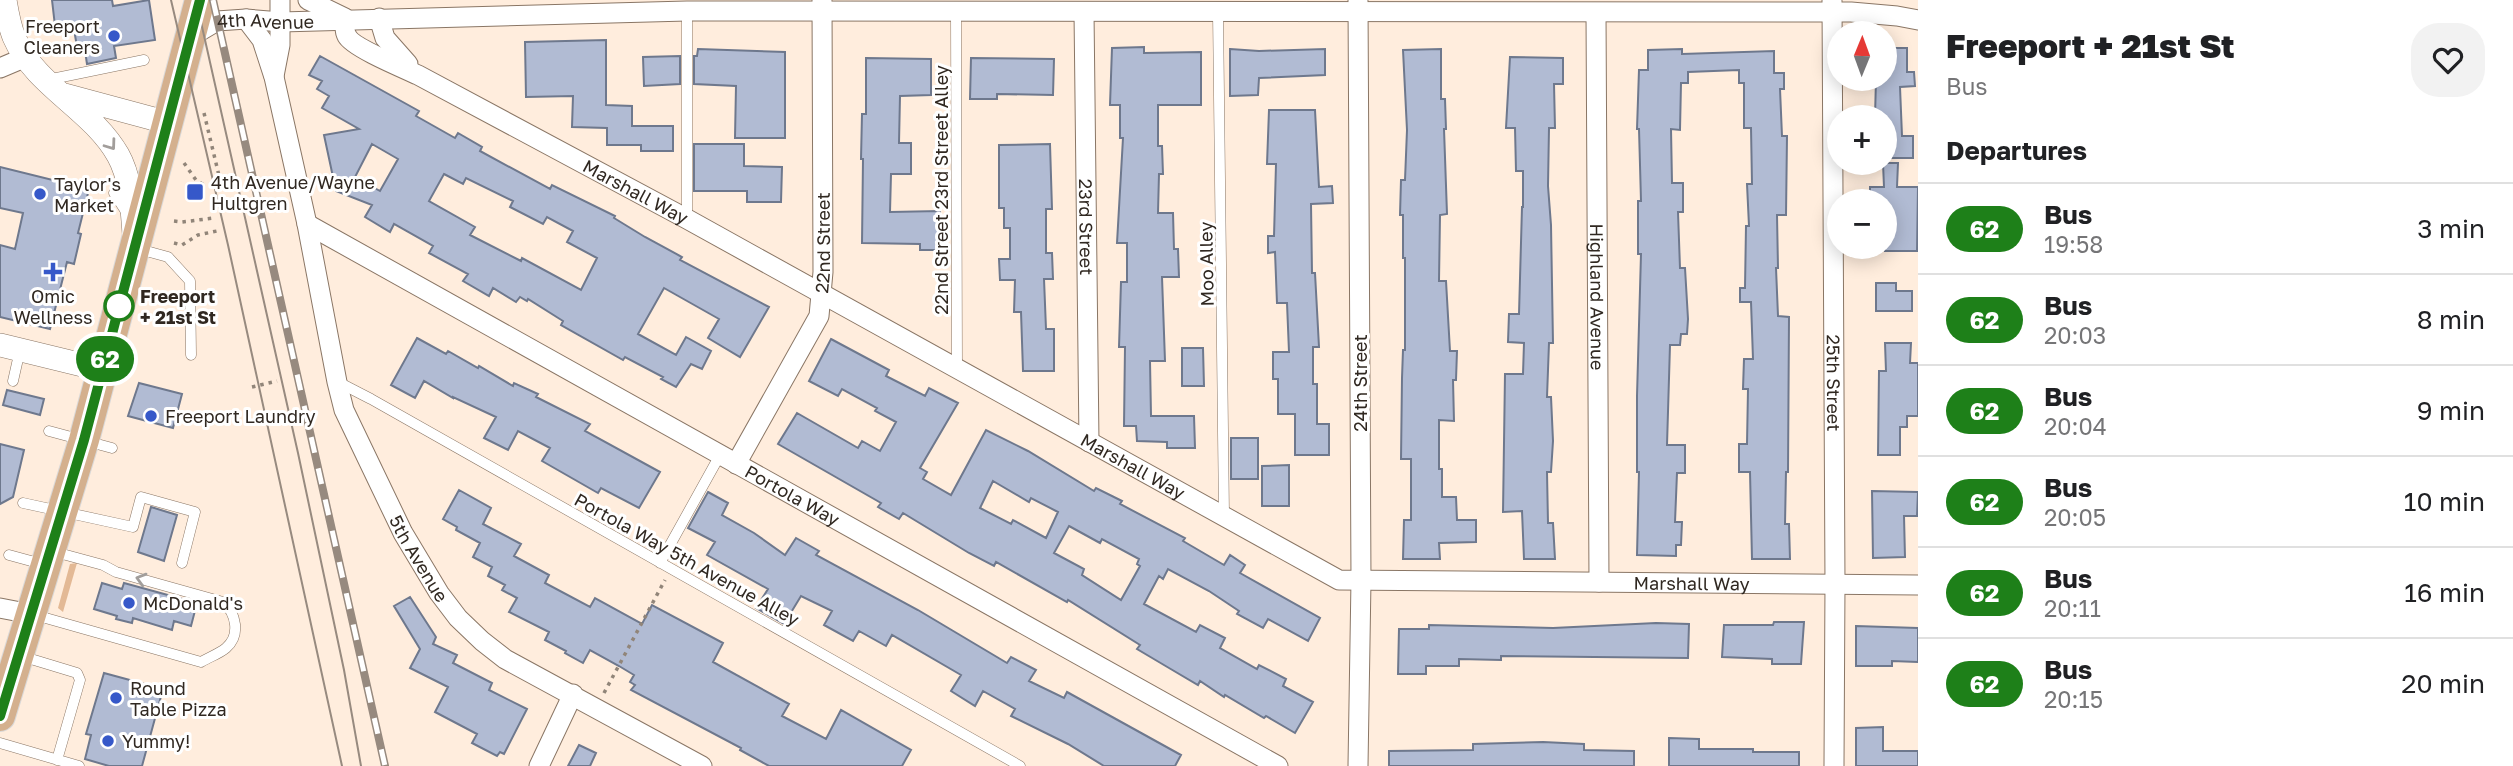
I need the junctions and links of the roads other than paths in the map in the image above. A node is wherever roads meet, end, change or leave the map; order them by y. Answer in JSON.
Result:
{"nodes":[{"id":1,"x":5,"y":0,"type":"edge"},
{"id":2,"x":200,"y":0,"type":"edge"},
{"id":3,"x":280,"y":0,"type":"edge"},
{"id":4,"x":308,"y":0,"type":"edge"},
{"id":5,"x":822,"y":6,"type":"edge"},
{"id":6,"x":1358,"y":6,"type":"edge"},
{"id":7,"x":1483,"y":6,"type":"edge"},
{"id":8,"x":1832,"y":6,"type":"edge"},
{"id":9,"x":687,"y":11,"type":"junction"},
{"id":10,"x":956,"y":11,"type":"junction"},
{"id":11,"x":1084,"y":12,"type":"junction"},
{"id":12,"x":1218,"y":12,"type":"junction"},
{"id":13,"x":1596,"y":13,"type":"junction"},
{"id":14,"x":379,"y":18,"type":"junction"},
{"id":15,"x":246,"y":19,"type":"junction"},
{"id":16,"x":346,"y":19,"type":"junction"},
{"id":17,"x":1918,"y":20,"type":"edge"},
{"id":18,"x":281,"y":22,"type":"junction"},
{"id":19,"x":190,"y":37,"type":"junction"},
{"id":20,"x":26,"y":57,"type":"junction"},
{"id":21,"x":144,"y":60,"type":"dead end"},
{"id":22,"x":0,"y":68,"type":"edge"},
{"id":23,"x":418,"y":75,"type":"junction"},
{"id":24,"x":274,"y":77,"type":"junction"},
{"id":25,"x":46,"y":80,"type":"junction"},
{"id":26,"x":65,"y":95,"type":"junction"},
{"id":27,"x":169,"y":123,"type":"junction"},
{"id":28,"x":114,"y":193,"type":"dead end"},
{"id":29,"x":687,"y":219,"type":"junction"},
{"id":30,"x":307,"y":224,"type":"junction"},
{"id":31,"x":134,"y":234,"type":"junction"},
{"id":32,"x":821,"y":293,"type":"junction"},
{"id":33,"x":10,"y":347,"type":"edge"},
{"id":34,"x":191,"y":355,"type":"dead end"},
{"id":35,"x":957,"y":369,"type":"junction"},
{"id":36,"x":103,"y":370,"type":"junction"},
{"id":37,"x":13,"y":381,"type":"dead end"},
{"id":38,"x":337,"y":382,"type":"junction"},
{"id":39,"x":49,"y":431,"type":"dead end"},
{"id":40,"x":1089,"y":442,"type":"junction"},
{"id":41,"x":98,"y":444,"type":"junction"},
{"id":42,"x":728,"y":459,"type":"junction"},
{"id":43,"x":23,"y":503,"type":"dead end"},
{"id":44,"x":63,"y":513,"type":"junction"},
{"id":45,"x":1224,"y":516,"type":"junction"},
{"id":46,"x":9,"y":555,"type":"dead end"},
{"id":47,"x":49,"y":558,"type":"junction"},
{"id":48,"x":660,"y":562,"type":"junction"},
{"id":49,"x":182,"y":563,"type":"dead end"},
{"id":50,"x":1361,"y":580,"type":"junction"},
{"id":51,"x":1599,"y":582,"type":"junction"},
{"id":52,"x":1835,"y":584,"type":"junction"},
{"id":53,"x":1918,"y":585,"type":"edge"},
{"id":54,"x":0,"y":608,"type":"edge"},
{"id":55,"x":31,"y":614,"type":"junction"},
{"id":56,"x":9,"y":672,"type":"edge"},
{"id":57,"x":573,"y":694,"type":"junction"},
{"id":58,"x":0,"y":716,"type":"edge"},
{"id":59,"x":0,"y":743,"type":"edge"},
{"id":60,"x":57,"y":760,"type":"junction"},
{"id":61,"x":79,"y":766,"type":"edge"},
{"id":62,"x":539,"y":766,"type":"edge"},
{"id":63,"x":702,"y":766,"type":"edge"},
{"id":64,"x":1020,"y":766,"type":"edge"},
{"id":65,"x":1278,"y":766,"type":"edge"},
{"id":66,"x":1357,"y":766,"type":"edge"},
{"id":67,"x":1834,"y":766,"type":"edge"}],
"edges":[{"from":1,"to":20,"type":"street"},
{"from":2,"to":19,"type":"main road"},
{"from":3,"to":18,"type":"street"},
{"from":4,"to":16,"type":"street","name":"4th Avenue"},
{"from":5,"to":9,"type":"street","name":"4th Avenue"},
{"from":5,"to":10,"type":"street","name":"4th Avenue"},
{"from":5,"to":32,"type":"street","name":"22nd Street"},
{"from":6,"to":7,"type":"street","name":"4th Avenue"},
{"from":6,"to":12,"type":"street","name":"4th Avenue"},
{"from":6,"to":50,"type":"street","name":"24th Street"},
{"from":7,"to":13,"type":"street","name":"4th Avenue"},
{"from":8,"to":13,"type":"street","name":"4th Avenue"},
{"from":8,"to":17,"type":"street","name":"4th Avenue"},
{"from":8,"to":52,"type":"street","name":"25th Street"},
{"from":9,"to":14,"type":"street","name":"4th Avenue"},
{"from":9,"to":29,"type":"lane"},
{"from":10,"to":11,"type":"street","name":"4th Avenue"},
{"from":10,"to":35,"type":"lane","name":"22nd Street 23rd Street Alley"},
{"from":11,"to":12,"type":"street","name":"4th Avenue"},
{"from":11,"to":40,"type":"street","name":"23rd Street"},
{"from":12,"to":45,"type":"lane","name":"Moo Alley"},
{"from":13,"to":51,"type":"street","name":"Highland Avenue"},
{"from":14,"to":16,"type":"street","name":"4th Avenue"},
{"from":14,"to":23,"type":"street","name":"Marshall Way"},
{"from":15,"to":18,"type":"street","name":"4th Avenue"},
{"from":15,"to":19,"type":"street","name":"4th Avenue"},
{"from":15,"to":24,"type":"street","name":"5th Avenue"},
{"from":16,"to":18,"type":"street","name":"4th Avenue"},
{"from":16,"to":23,"type":"street","name":"Marshall Way"},
{"from":18,"to":24,"type":"street"},
{"from":19,"to":27,"type":"main road"},
{"from":20,"to":22,"type":"street"},
{"from":20,"to":25,"type":"street"},
{"from":21,"to":25,"type":"lane"},
{"from":23,"to":29,"type":"street","name":"Marshall Way"},
{"from":24,"to":30,"type":"street","name":"5th Avenue"},
{"from":25,"to":26,"type":"street"},
{"from":26,"to":27,"type":"street"},
{"from":26,"to":31,"type":"street","one_way":true},
{"from":27,"to":31,"type":"main road"},
{"from":28,"to":31,"type":"lane"},
{"from":29,"to":32,"type":"street","name":"Marshall Way"},
{"from":30,"to":38,"type":"street","name":"5th Avenue"},
{"from":30,"to":42,"type":"street","name":"Portola Way"},
{"from":31,"to":34,"type":"lane"},
{"from":31,"to":36,"type":"main road"},
{"from":32,"to":35,"type":"street","name":"Marshall Way"},
{"from":32,"to":42,"type":"street","name":"22nd Street"},
{"from":33,"to":36,"type":"street"},
{"from":33,"to":37,"type":"lane"},
{"from":35,"to":40,"type":"street","name":"Marshall Way"},
{"from":36,"to":41,"type":"main road"},
{"from":38,"to":48,"type":"lane","name":"Portola Way 5th Avenue Alley"},
{"from":38,"to":57,"type":"street","name":"5th Avenue"},
{"from":39,"to":41,"type":"lane"},
{"from":40,"to":45,"type":"street","name":"Marshall Way"},
{"from":41,"to":44,"type":"main road"},
{"from":42,"to":48,"type":"lane"},
{"from":42,"to":65,"type":"street","name":"Portola Way"},
{"from":43,"to":44,"type":"lane"},
{"from":44,"to":47,"type":"main road"},
{"from":44,"to":49,"type":"lane"},
{"from":45,"to":50,"type":"street","name":"Marshall Way"},
{"from":46,"to":47,"type":"lane"},
{"from":47,"to":55,"type":"main road"},
{"from":55,"to":47,"type":"lane","one_way":true},
{"from":48,"to":64,"type":"lane","name":"Portola Way 5th Avenue Alley"},
{"from":50,"to":51,"type":"street","name":"Marshall Way"},
{"from":50,"to":66,"type":"street","name":"24th Street"},
{"from":51,"to":52,"type":"street","name":"Marshall Way"},
{"from":52,"to":53,"type":"street","name":"Marshall Way"},
{"from":52,"to":67,"type":"street","name":"25th Street"},
{"from":54,"to":55,"type":"street"},
{"from":55,"to":56,"type":"main road"},
{"from":56,"to":58,"type":"main road"},
{"from":56,"to":60,"type":"lane"},
{"from":57,"to":62,"type":"street"},
{"from":57,"to":63,"type":"street","name":"5th Avenue"},
{"from":59,"to":60,"type":"lane"},
{"from":60,"to":61,"type":"lane"}]}
